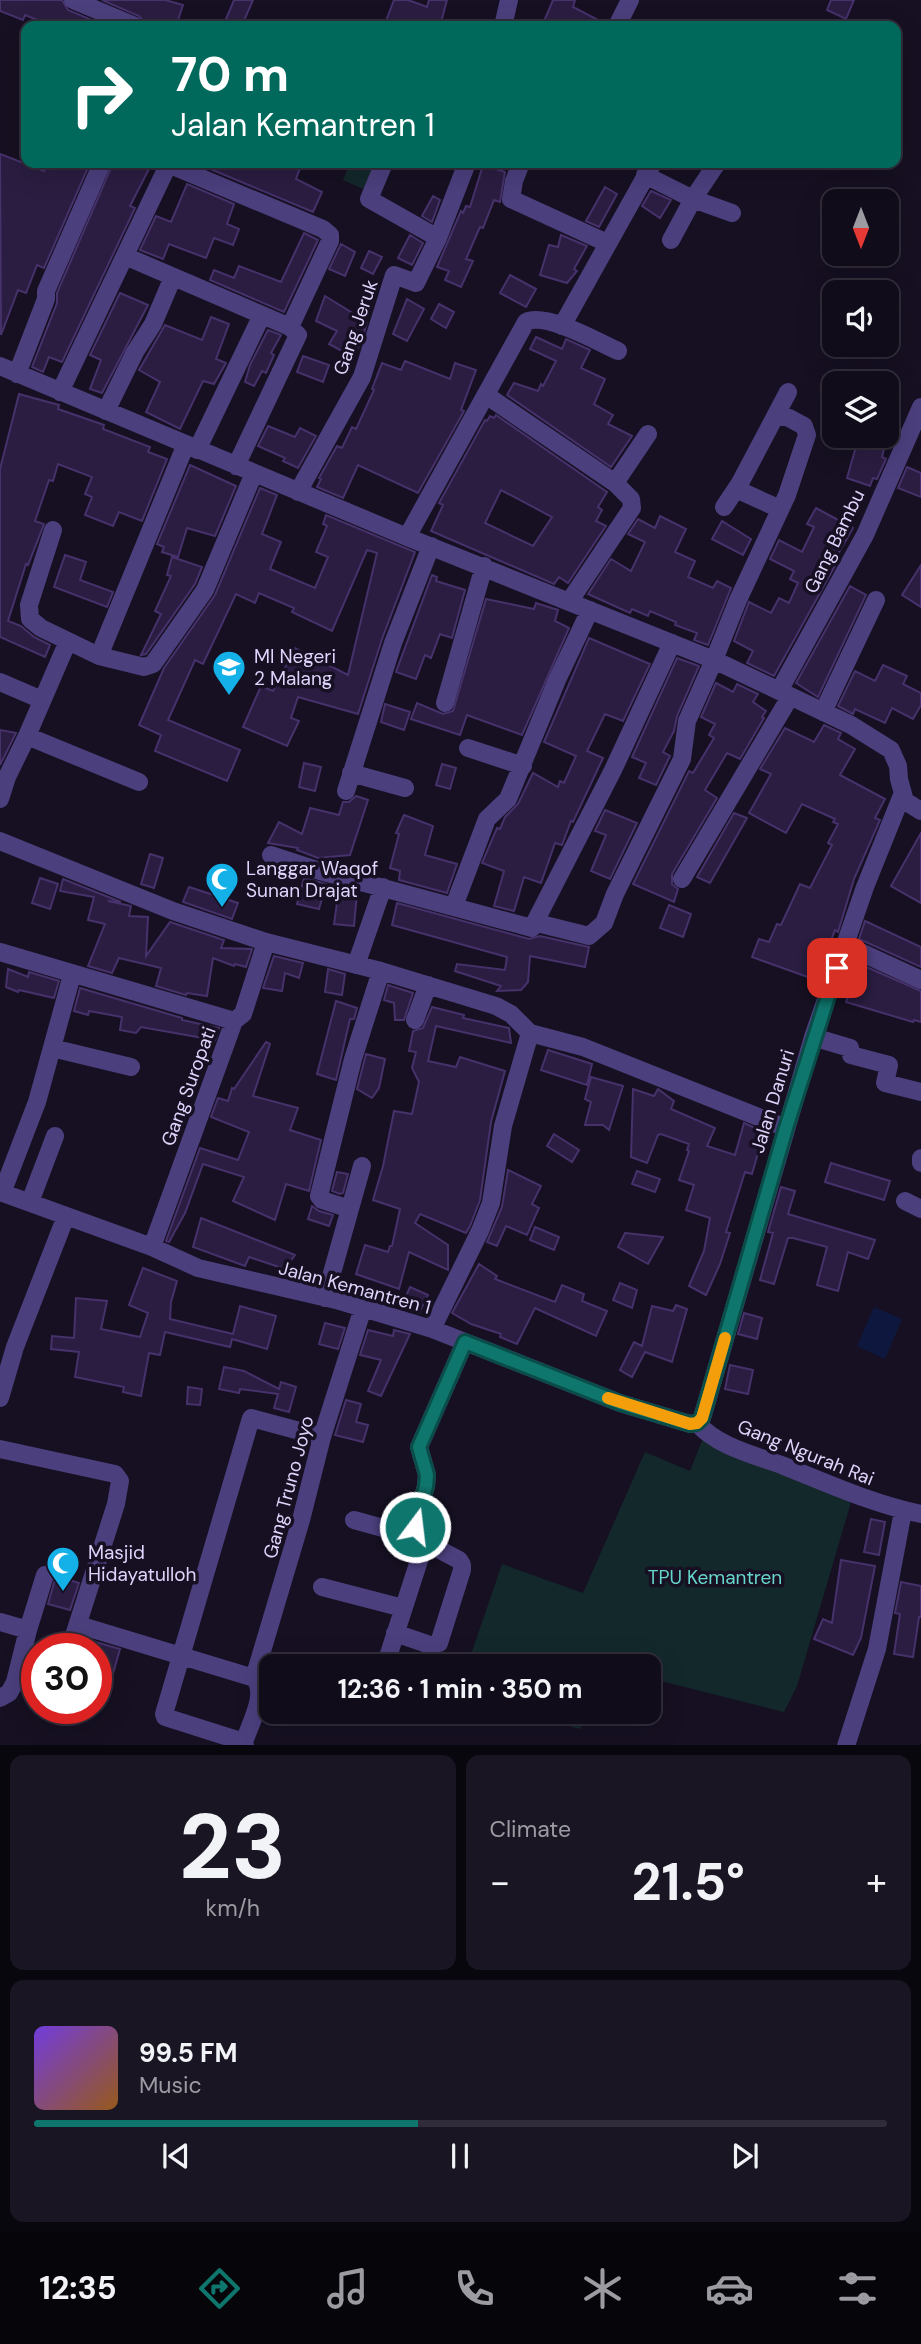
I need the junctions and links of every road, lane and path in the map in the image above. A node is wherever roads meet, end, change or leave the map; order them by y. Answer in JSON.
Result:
{"nodes":[{"id":1,"x":73,"y":0,"type":"edge"},
{"id":2,"x":509,"y":0,"type":"edge"},
{"id":3,"x":629,"y":0,"type":"edge"},
{"id":4,"x":123,"y":21,"type":"edge"},
{"id":5,"x":504,"y":21,"type":"edge"},
{"id":6,"x":619,"y":21,"type":"edge"},
{"id":7,"x":100,"y":168,"type":"edge"},
{"id":8,"x":166,"y":168,"type":"edge"},
{"id":9,"x":180,"y":168,"type":"edge"},
{"id":10,"x":382,"y":168,"type":"edge"},
{"id":11,"x":465,"y":168,"type":"edge"},
{"id":12,"x":519,"y":168,"type":"edge"},
{"id":13,"x":714,"y":168,"type":"edge"},
{"id":14,"x":649,"y":169,"type":"edge"},
{"id":15,"x":693,"y":199,"type":"junction"},
{"id":16,"x":732,"y":214,"type":"dead end"},
{"id":17,"x":438,"y":238,"type":"junction"},
{"id":18,"x":671,"y":240,"type":"dead end"},
{"id":19,"x":607,"y":243,"type":"junction"},
{"id":20,"x":125,"y":256,"type":"junction"},
{"id":21,"x":173,"y":277,"type":"junction"},
{"id":22,"x":262,"y":315,"type":"junction"},
{"id":23,"x":562,"y":326,"type":"junction"},
{"id":24,"x":290,"y":327,"type":"junction"},
{"id":25,"x":618,"y":351,"type":"dead end"},
{"id":26,"x":0,"y":366,"type":"edge"},
{"id":27,"x":18,"y":374,"type":"junction"},
{"id":28,"x":60,"y":392,"type":"junction"},
{"id":29,"x":789,"y":392,"type":"dead end"},
{"id":30,"x":485,"y":395,"type":"junction"},
{"id":31,"x":921,"y":407,"type":"edge"},
{"id":32,"x":106,"y":411,"type":"junction"},
{"id":33,"x":776,"y":415,"type":"junction"},
{"id":34,"x":648,"y":434,"type":"dead end"},
{"id":35,"x":192,"y":447,"type":"junction"},
{"id":36,"x":236,"y":466,"type":"junction"},
{"id":37,"x":254,"y":473,"type":"junction"},
{"id":38,"x":615,"y":484,"type":"junction"},
{"id":39,"x":736,"y":489,"type":"junction"},
{"id":40,"x":298,"y":492,"type":"junction"},
{"id":41,"x":724,"y":507,"type":"dead end"},
{"id":42,"x":780,"y":509,"type":"junction"},
{"id":43,"x":53,"y":530,"type":"dead end"},
{"id":44,"x":407,"y":537,"type":"junction"},
{"id":45,"x":431,"y":546,"type":"junction"},
{"id":46,"x":484,"y":566,"type":"junction"},
{"id":47,"x":876,"y":600,"type":"dead end"},
{"id":48,"x":569,"y":602,"type":"junction"},
{"id":49,"x":590,"y":610,"type":"junction"},
{"id":50,"x":68,"y":641,"type":"junction"},
{"id":51,"x":672,"y":643,"type":"junction"},
{"id":52,"x":99,"y":656,"type":"junction"},
{"id":53,"x":714,"y":660,"type":"junction"},
{"id":54,"x":0,"y":682,"type":"edge"},
{"id":55,"x":785,"y":694,"type":"junction"},
{"id":56,"x":42,"y":700,"type":"junction"},
{"id":57,"x":445,"y":703,"type":"dead end"},
{"id":58,"x":824,"y":712,"type":"junction"},
{"id":59,"x":26,"y":736,"type":"junction"},
{"id":60,"x":468,"y":748,"type":"dead end"},
{"id":61,"x":523,"y":766,"type":"junction"},
{"id":62,"x":351,"y":773,"type":"junction"},
{"id":63,"x":4,"y":776,"type":"edge"},
{"id":64,"x":139,"y":782,"type":"dead end"},
{"id":65,"x":405,"y":788,"type":"dead end"},
{"id":66,"x":345,"y":791,"type":"dead end"},
{"id":67,"x":902,"y":795,"type":"junction"},
{"id":68,"x":0,"y":799,"type":"edge"},
{"id":69,"x":921,"y":811,"type":"edge"},
{"id":70,"x":0,"y":841,"type":"edge"},
{"id":71,"x":271,"y":855,"type":"dead end"},
{"id":72,"x":682,"y":879,"type":"dead end"},
{"id":73,"x":383,"y":887,"type":"junction"},
{"id":74,"x":454,"y":906,"type":"junction"},
{"id":75,"x":537,"y":923,"type":"junction"},
{"id":76,"x":266,"y":942,"type":"junction"},
{"id":77,"x":845,"y":944,"type":"junction"},
{"id":78,"x":0,"y":952,"type":"edge"},
{"id":79,"x":356,"y":965,"type":"junction"},
{"id":80,"x":381,"y":971,"type":"junction"},
{"id":81,"x":72,"y":975,"type":"junction"},
{"id":82,"x":921,"y":981,"type":"edge"},
{"id":83,"x":428,"y":985,"type":"junction"},
{"id":84,"x":415,"y":1020,"type":"dead end"},
{"id":85,"x":234,"y":1021,"type":"junction"},
{"id":86,"x":530,"y":1033,"type":"junction"},
{"id":87,"x":813,"y":1037,"type":"junction"},
{"id":88,"x":52,"y":1048,"type":"junction"},
{"id":89,"x":131,"y":1067,"type":"dead end"},
{"id":90,"x":921,"y":1092,"type":"edge"},
{"id":91,"x":786,"y":1128,"type":"junction"},
{"id":92,"x":55,"y":1136,"type":"dead end"},
{"id":93,"x":362,"y":1166,"type":"dead end"},
{"id":94,"x":1,"y":1192,"type":"edge"},
{"id":95,"x":30,"y":1202,"type":"junction"},
{"id":96,"x":350,"y":1209,"type":"junction"},
{"id":97,"x":66,"y":1216,"type":"junction"},
{"id":98,"x":152,"y":1247,"type":"junction"},
{"id":99,"x":324,"y":1298,"type":"junction"},
{"id":100,"x":363,"y":1308,"type":"junction"},
{"id":101,"x":432,"y":1329,"type":"junction"},
{"id":102,"x":465,"y":1342,"type":"junction"},
{"id":103,"x":0,"y":1398,"type":"edge"},
{"id":104,"x":697,"y":1423,"type":"junction"},
{"id":105,"x":322,"y":1437,"type":"junction"},
{"id":106,"x":0,"y":1449,"type":"edge"},
{"id":107,"x":903,"y":1511,"type":"junction"},
{"id":108,"x":921,"y":1514,"type":"edge"},
{"id":109,"x":354,"y":1520,"type":"dead end"},
{"id":110,"x":418,"y":1539,"type":"junction"},
{"id":111,"x":46,"y":1575,"type":"dead end"},
{"id":112,"x":323,"y":1587,"type":"dead end"},
{"id":113,"x":403,"y":1608,"type":"junction"},
{"id":114,"x":0,"y":1622,"type":"edge"},
{"id":115,"x":79,"y":1625,"type":"junction"},
{"id":116,"x":28,"y":1630,"type":"junction"},
{"id":117,"x":76,"y":1633,"type":"edge"},
{"id":118,"x":395,"y":1633,"type":"junction"},
{"id":119,"x":389,"y":1654,"type":"edge"},
{"id":120,"x":182,"y":1655,"type":"junction"},
{"id":121,"x":254,"y":1678,"type":"junction"},
{"id":122,"x":0,"y":1698,"type":"edge"},
{"id":123,"x":244,"y":1744,"type":"edge"},
{"id":124,"x":846,"y":1745,"type":"edge"}],
"edges":[{"from":1,"to":4,"type":"street"},
{"from":2,"to":5,"type":"street"},
{"from":3,"to":6,"type":"street"},
{"from":7,"to":27,"type":"street"},
{"from":8,"to":20,"type":"street"},
{"from":9,"to":24,"type":"street"},
{"from":10,"to":17,"type":"street"},
{"from":11,"to":17,"type":"street"},
{"from":12,"to":19,"type":"street"},
{"from":13,"to":15,"type":"street"},
{"from":14,"to":15,"type":"street"},
{"from":14,"to":19,"type":"street"},
{"from":15,"to":16,"type":"street"},
{"from":15,"to":18,"type":"street"},
{"from":17,"to":40,"type":"street","name":"Gang Jeruk"},
{"from":19,"to":23,"type":"street"},
{"from":20,"to":21,"type":"street"},
{"from":20,"to":28,"type":"street"},
{"from":21,"to":22,"type":"street"},
{"from":21,"to":32,"type":"street"},
{"from":22,"to":24,"type":"street"},
{"from":22,"to":35,"type":"street"},
{"from":23,"to":25,"type":"street"},
{"from":23,"to":30,"type":"street"},
{"from":24,"to":36,"type":"street"},
{"from":26,"to":27,"type":"street"},
{"from":27,"to":28,"type":"street"},
{"from":28,"to":32,"type":"street"},
{"from":29,"to":33,"type":"street"},
{"from":30,"to":38,"type":"street"},
{"from":30,"to":44,"type":"street"},
{"from":31,"to":55,"type":"street","name":"Gang Bambu"},
{"from":32,"to":35,"type":"street"},
{"from":33,"to":39,"type":"street"},
{"from":33,"to":42,"type":"street"},
{"from":34,"to":38,"type":"street"},
{"from":35,"to":36,"type":"street"},
{"from":35,"to":52,"type":"street"},
{"from":36,"to":37,"type":"street"},
{"from":37,"to":40,"type":"street"},
{"from":37,"to":52,"type":"street"},
{"from":38,"to":48,"type":"street"},
{"from":39,"to":41,"type":"street"},
{"from":39,"to":42,"type":"street"},
{"from":40,"to":44,"type":"street"},
{"from":42,"to":53,"type":"street"},
{"from":43,"to":50,"type":"street"},
{"from":44,"to":45,"type":"street"},
{"from":45,"to":46,"type":"street"},
{"from":45,"to":62,"type":"street"},
{"from":46,"to":48,"type":"street"},
{"from":46,"to":57,"type":"street"},
{"from":47,"to":58,"type":"street"},
{"from":48,"to":49,"type":"street"},
{"from":49,"to":51,"type":"street"},
{"from":49,"to":61,"type":"street"},
{"from":50,"to":52,"type":"street"},
{"from":50,"to":56,"type":"street"},
{"from":51,"to":53,"type":"street"},
{"from":51,"to":75,"type":"street"},
{"from":53,"to":55,"type":"street"},
{"from":53,"to":75,"type":"street"},
{"from":54,"to":56,"type":"street"},
{"from":55,"to":58,"type":"street"},
{"from":55,"to":72,"type":"street","name":"Gang Bambu"},
{"from":56,"to":59,"type":"street"},
{"from":58,"to":67,"type":"street"},
{"from":59,"to":63,"type":"street"},
{"from":59,"to":64,"type":"street"},
{"from":60,"to":61,"type":"street"},
{"from":61,"to":74,"type":"street"},
{"from":62,"to":65,"type":"street"},
{"from":62,"to":66,"type":"street"},
{"from":63,"to":68,"type":"street"},
{"from":67,"to":69,"type":"street"},
{"from":67,"to":77,"type":"street","name":"Jalan Danuri"},
{"from":70,"to":76,"type":"street"},
{"from":71,"to":73,"type":"street"},
{"from":73,"to":74,"type":"street"},
{"from":73,"to":79,"type":"street"},
{"from":74,"to":75,"type":"street"},
{"from":76,"to":79,"type":"street"},
{"from":76,"to":85,"type":"street","name":"Gang Suropati"},
{"from":77,"to":82,"type":"street"},
{"from":77,"to":87,"type":"street","name":"Jalan Danuri"},
{"from":78,"to":81,"type":"street"},
{"from":79,"to":80,"type":"street"},
{"from":80,"to":83,"type":"street"},
{"from":80,"to":96,"type":"street"},
{"from":81,"to":85,"type":"street"},
{"from":81,"to":88,"type":"street"},
{"from":83,"to":84,"type":"street"},
{"from":83,"to":86,"type":"street"},
{"from":85,"to":98,"type":"street","name":"Gang Suropati"},
{"from":86,"to":91,"type":"street"},
{"from":86,"to":101,"type":"street"},
{"from":87,"to":90,"type":"street"},
{"from":87,"to":91,"type":"street","name":"Jalan Danuri"},
{"from":88,"to":89,"type":"street"},
{"from":88,"to":94,"type":"street"},
{"from":91,"to":104,"type":"street","name":"Jalan Danuri"},
{"from":92,"to":95,"type":"street"},
{"from":93,"to":96,"type":"street"},
{"from":94,"to":95,"type":"street","name":"Jalan Kemantren 1"},
{"from":95,"to":97,"type":"street","name":"Jalan Kemantren 1"},
{"from":96,"to":99,"type":"street"},
{"from":97,"to":98,"type":"street","name":"Jalan Kemantren 1"},
{"from":97,"to":103,"type":"street"},
{"from":98,"to":99,"type":"street","name":"Jalan Kemantren 1"},
{"from":99,"to":100,"type":"street","name":"Jalan Kemantren 1"},
{"from":100,"to":101,"type":"street","name":"Jalan Kemantren 1"},
{"from":100,"to":105,"type":"street","name":"Gang Truno Joyo"},
{"from":101,"to":102,"type":"street","name":"Jalan Kemantren 1"},
{"from":102,"to":104,"type":"street","name":"Jalan Kemantren 1"},
{"from":102,"to":110,"type":"street"},
{"from":104,"to":107,"type":"street","name":"Gang Ngurah Rai"},
{"from":105,"to":120,"type":"street"},
{"from":105,"to":121,"type":"street","name":"Gang Truno Joyo"},
{"from":106,"to":115,"type":"street"},
{"from":107,"to":108,"type":"street","name":"Gang Ngurah Rai"},
{"from":107,"to":124,"type":"street"},
{"from":109,"to":110,"type":"street"},
{"from":110,"to":113,"type":"street"},
{"from":110,"to":118,"type":"street"},
{"from":111,"to":116,"type":"street"},
{"from":112,"to":113,"type":"street"},
{"from":113,"to":118,"type":"street"},
{"from":114,"to":116,"type":"street"},
{"from":115,"to":117,"type":"street"},
{"from":115,"to":120,"type":"street"},
{"from":116,"to":122,"type":"street"},
{"from":118,"to":119,"type":"street"},
{"from":120,"to":121,"type":"street"},
{"from":120,"to":123,"type":"street"},
{"from":121,"to":123,"type":"street","name":"Gang Truno Joyo"}]}
